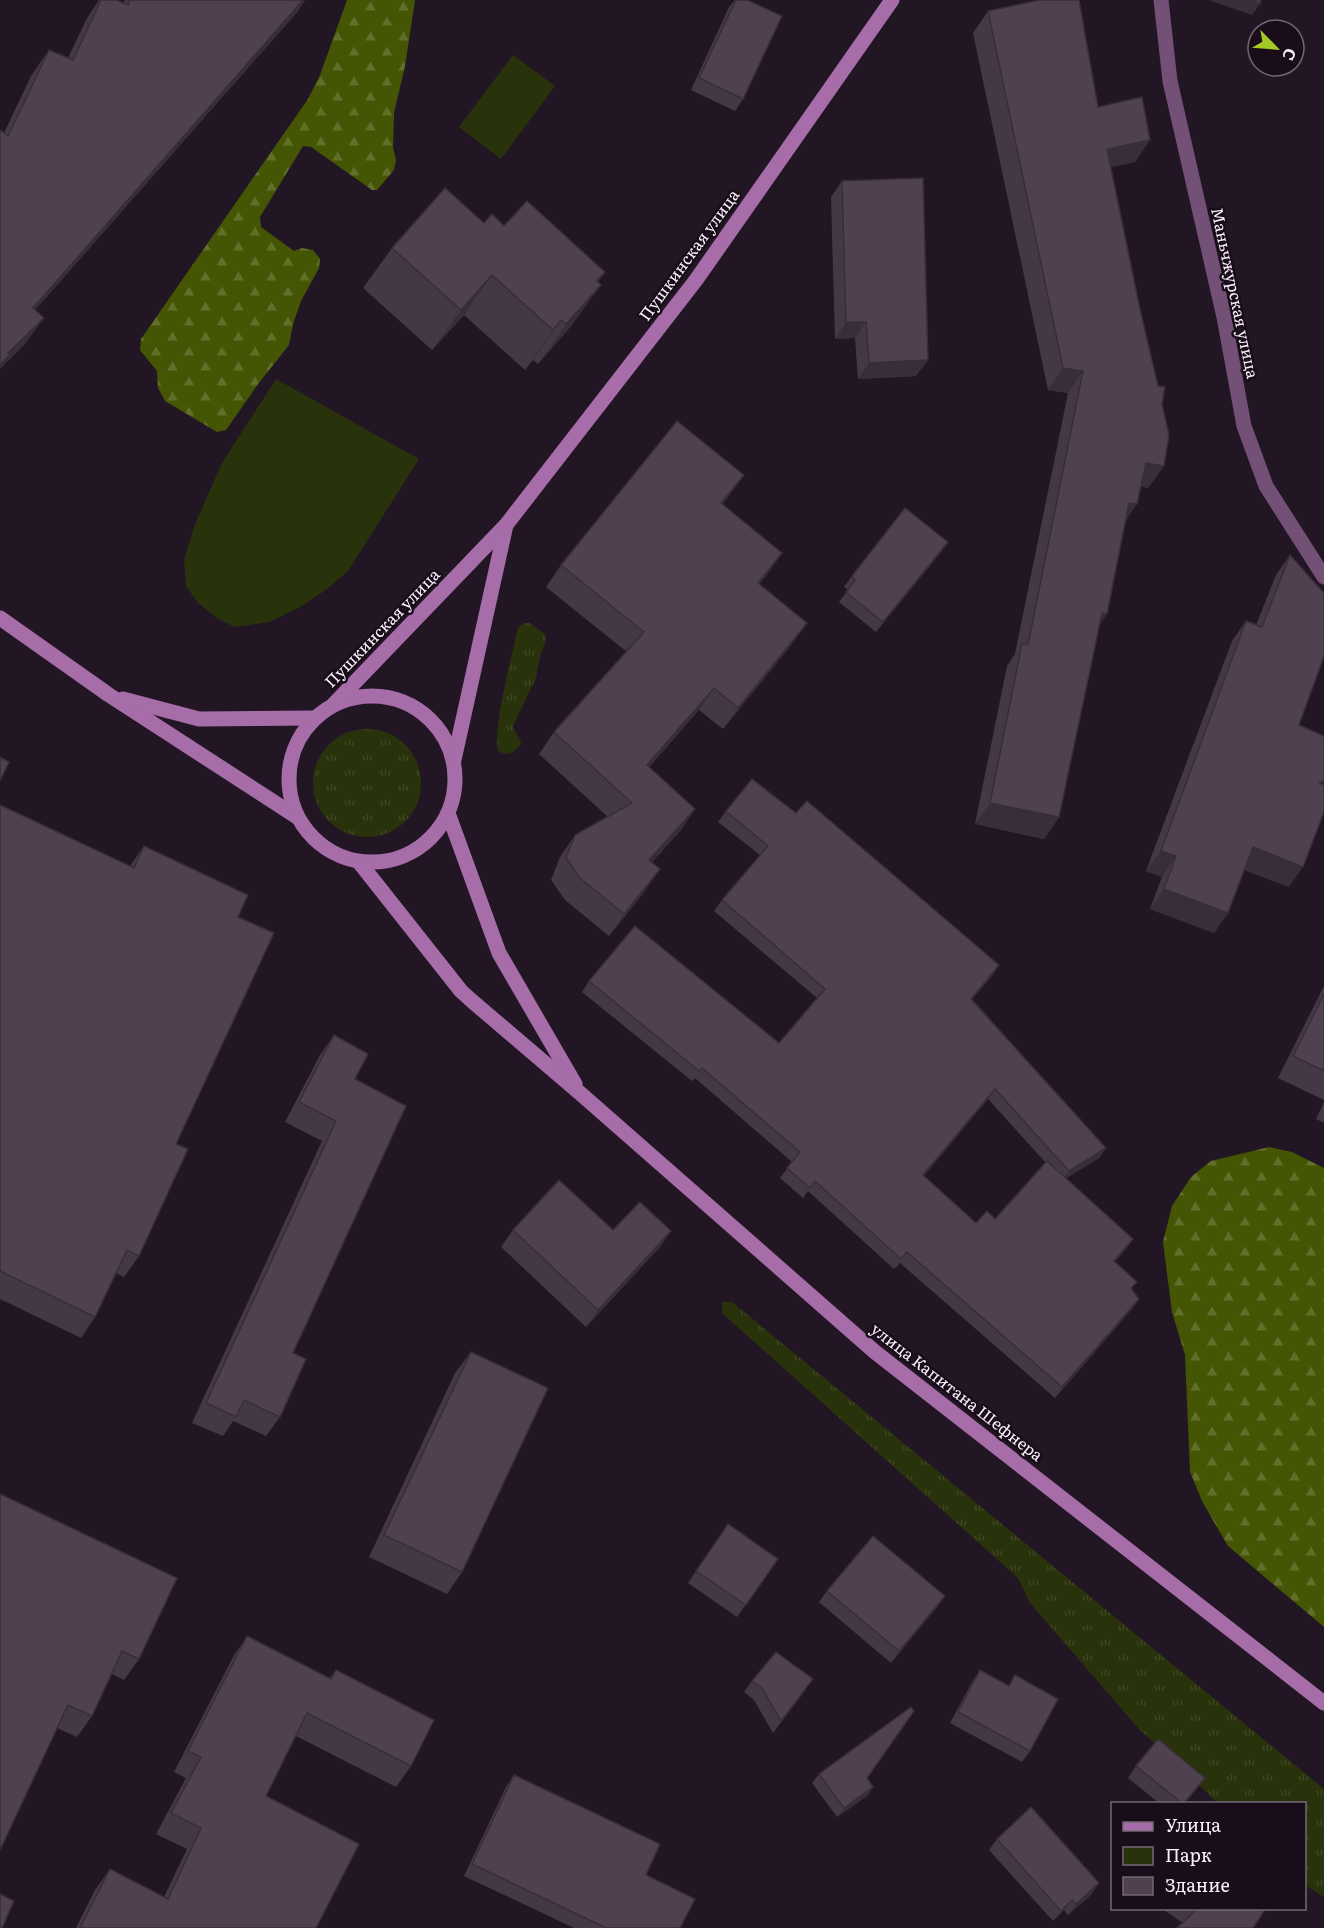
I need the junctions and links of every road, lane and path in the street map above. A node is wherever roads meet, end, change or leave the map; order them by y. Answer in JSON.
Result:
{"nodes":[{"id":1,"x":892,"y":0,"type":"edge"},
{"id":2,"x":1161,"y":0,"type":"edge"},
{"id":3,"x":506,"y":525,"type":"junction"},
{"id":4,"x":1324,"y":577,"type":"edge"},
{"id":5,"x":0,"y":618,"type":"edge"},
{"id":6,"x":109,"y":695,"type":"junction"},
{"id":7,"x":334,"y":705,"type":"junction"},
{"id":8,"x":314,"y":718,"type":"junction"},
{"id":9,"x":454,"y":760,"type":"junction"},
{"id":10,"x":448,"y":813,"type":"junction"},
{"id":11,"x":297,"y":817,"type":"junction"},
{"id":12,"x":359,"y":862,"type":"junction"},
{"id":13,"x":581,"y":1094,"type":"junction"},
{"id":14,"x":1324,"y":1703,"type":"edge"}],
"edges":[{"from":1,"to":3,"type":"main road","name":"Пушкинская улица"},
{"from":2,"to":4,"type":"street","name":"Маньчжурская улица"},
{"from":3,"to":7,"type":"main road","name":"Пушкинская улица"},
{"from":3,"to":9,"type":"main road","name":"Пушкинская улица"},
{"from":5,"to":6,"type":"main road"},
{"from":6,"to":8,"type":"main road"},
{"from":6,"to":11,"type":"main road"},
{"from":7,"to":8,"type":"main road"},
{"from":7,"to":9,"type":"main road"},
{"from":8,"to":11,"type":"main road"},
{"from":9,"to":10,"type":"main road"},
{"from":10,"to":12,"type":"main road"},
{"from":10,"to":13,"type":"main road","name":"улица Капитана Шефнера"},
{"from":11,"to":12,"type":"main road"},
{"from":12,"to":13,"type":"main road","name":"улица Капитана Шефнера"},
{"from":13,"to":14,"type":"main road","name":"улица Капитана Шефнера"}]}
